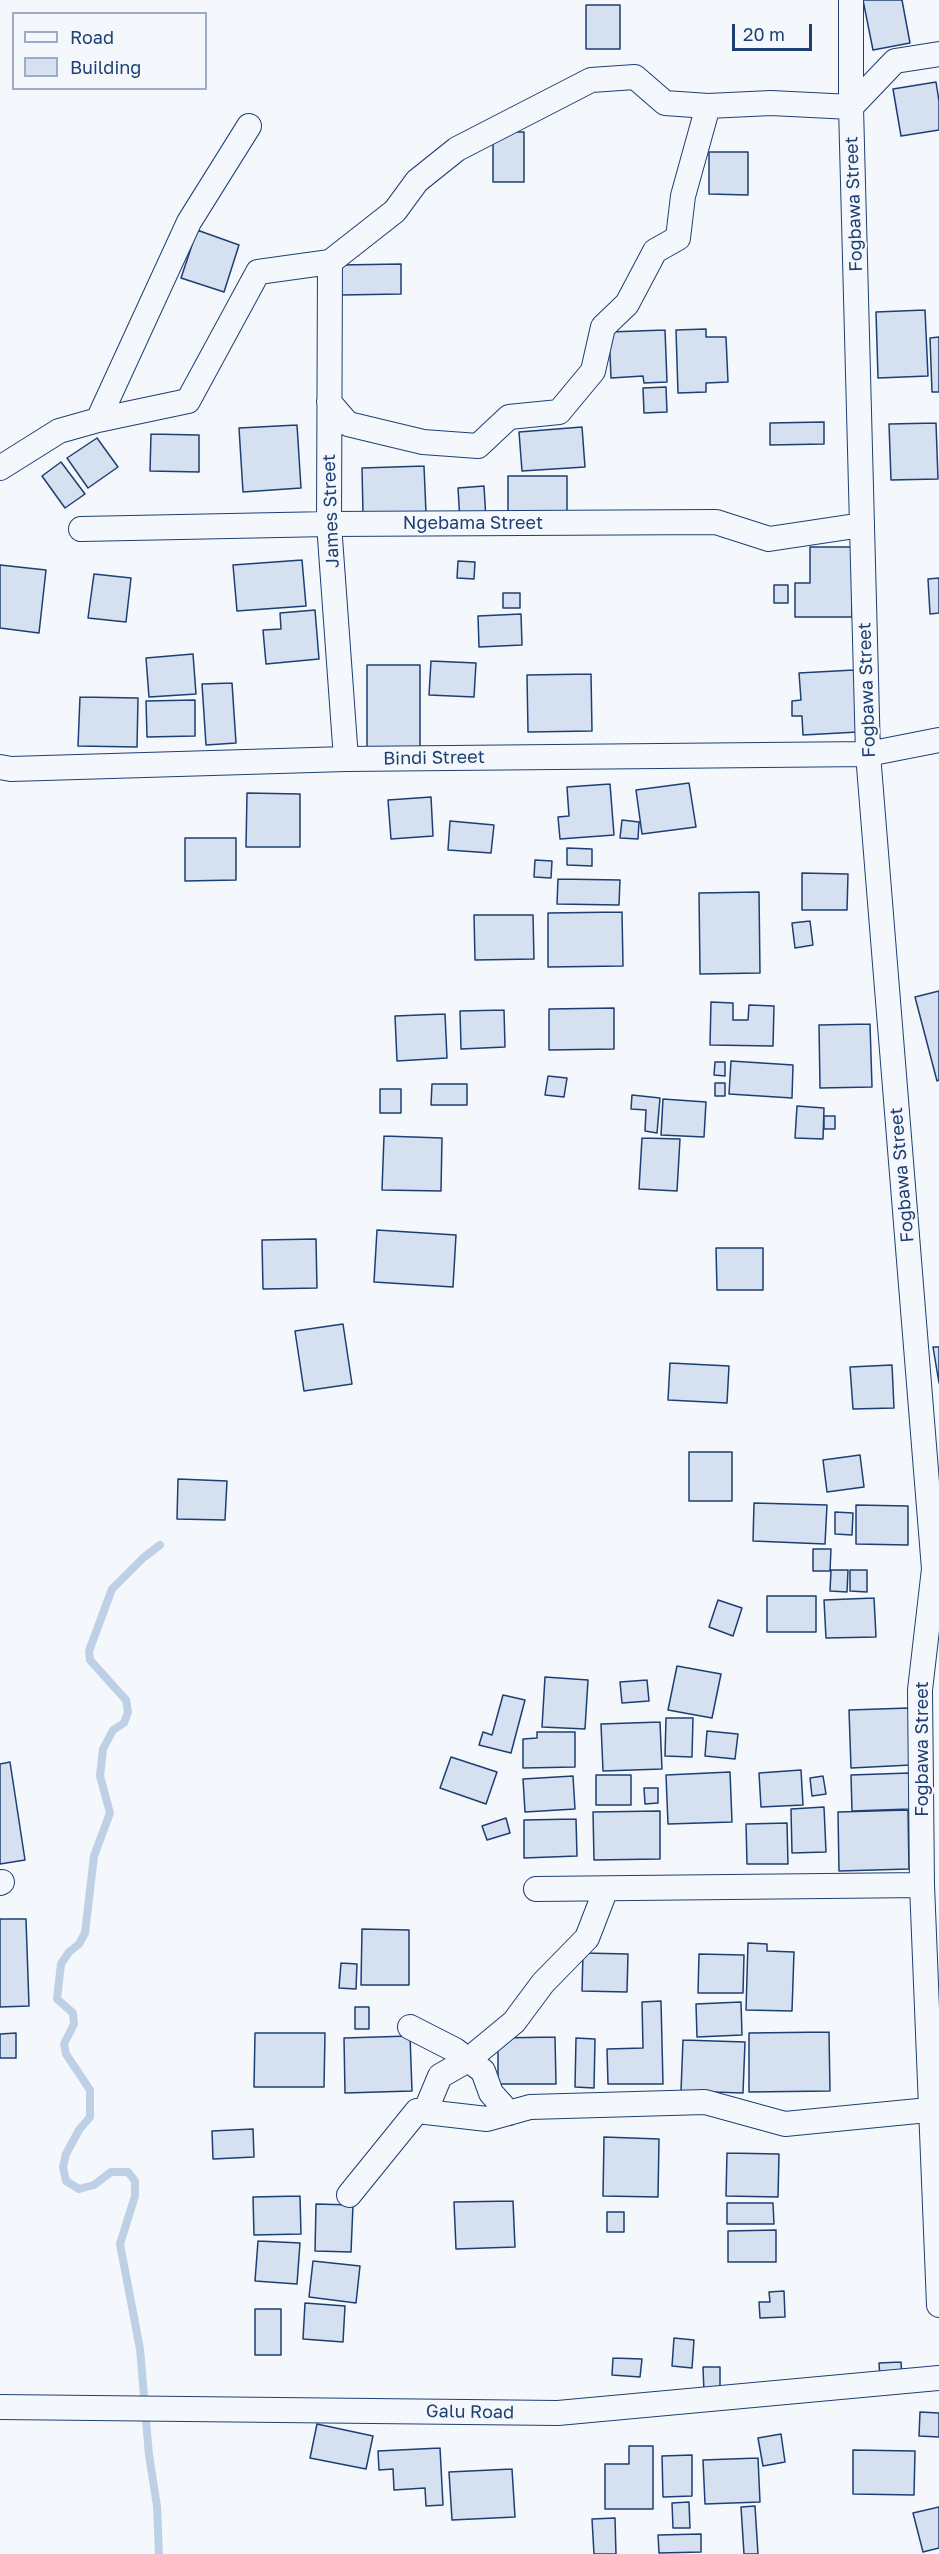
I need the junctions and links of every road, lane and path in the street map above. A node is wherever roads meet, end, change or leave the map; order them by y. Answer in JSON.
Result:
{"nodes":[{"id":1,"x":850,"y":0,"type":"edge"},
{"id":2,"x":939,"y":54,"type":"edge"},
{"id":3,"x":708,"y":106,"type":"junction"},
{"id":4,"x":851,"y":107,"type":"junction"},
{"id":5,"x":249,"y":126,"type":"dead end"},
{"id":6,"x":330,"y":262,"type":"junction"},
{"id":7,"x":329,"y":402,"type":"junction"},
{"id":8,"x":98,"y":420,"type":"junction"},
{"id":9,"x":0,"y":468,"type":"edge"},
{"id":10,"x":329,"y":524,"type":"junction"},
{"id":11,"x":862,"y":525,"type":"junction"},
{"id":12,"x":81,"y":529,"type":"dead end"},
{"id":13,"x":939,"y":740,"type":"edge"},
{"id":14,"x":868,"y":754,"type":"junction"},
{"id":15,"x":346,"y":759,"type":"junction"},
{"id":16,"x":0,"y":767,"type":"edge"},
{"id":17,"x":922,"y":1885,"type":"junction"},
{"id":18,"x":606,"y":1889,"type":"junction"},
{"id":19,"x":536,"y":1890,"type":"dead end"},
{"id":20,"x":410,"y":2027,"type":"dead end"},
{"id":21,"x":468,"y":2060,"type":"junction"},
{"id":22,"x":934,"y":2109,"type":"edge"},
{"id":23,"x":425,"y":2112,"type":"junction"},
{"id":24,"x":509,"y":2113,"type":"junction"},
{"id":25,"x":349,"y":2195,"type":"dead end"},
{"id":26,"x":939,"y":2305,"type":"edge"},
{"id":27,"x":939,"y":2378,"type":"edge"},
{"id":28,"x":0,"y":2407,"type":"edge"}],
"edges":[{"from":1,"to":4,"type":"street","name":"Fogbawa Street"},
{"from":2,"to":4,"type":"street"},
{"from":3,"to":4,"type":"street"},
{"from":3,"to":6,"type":"street"},
{"from":3,"to":7,"type":"street"},
{"from":4,"to":11,"type":"street","name":"Fogbawa Street"},
{"from":5,"to":8,"type":"street"},
{"from":6,"to":7,"type":"street","name":"James Street"},
{"from":6,"to":8,"type":"street"},
{"from":7,"to":10,"type":"street","name":"James Street"},
{"from":8,"to":9,"type":"street"},
{"from":10,"to":11,"type":"street","name":"Ngebama Street"},
{"from":10,"to":12,"type":"street","name":"Ngebama Street"},
{"from":10,"to":15,"type":"street","name":"James Street"},
{"from":11,"to":14,"type":"street","name":"Fogbawa Street"},
{"from":13,"to":14,"type":"street","name":"Bindi Street"},
{"from":14,"to":15,"type":"street","name":"Bindi Street"},
{"from":14,"to":17,"type":"street","name":"Fogbawa Street"},
{"from":15,"to":16,"type":"street","name":"Bindi Street"},
{"from":17,"to":18,"type":"street"},
{"from":17,"to":22,"type":"street","name":"Fogbawa Street"},
{"from":18,"to":19,"type":"street"},
{"from":18,"to":21,"type":"street"},
{"from":20,"to":21,"type":"street"},
{"from":21,"to":23,"type":"street"},
{"from":21,"to":24,"type":"street"},
{"from":22,"to":24,"type":"street"},
{"from":22,"to":26,"type":"street","name":"Fogbawa Street"},
{"from":23,"to":24,"type":"street"},
{"from":23,"to":25,"type":"street"},
{"from":27,"to":28,"type":"street","name":"Galu Road"}]}
